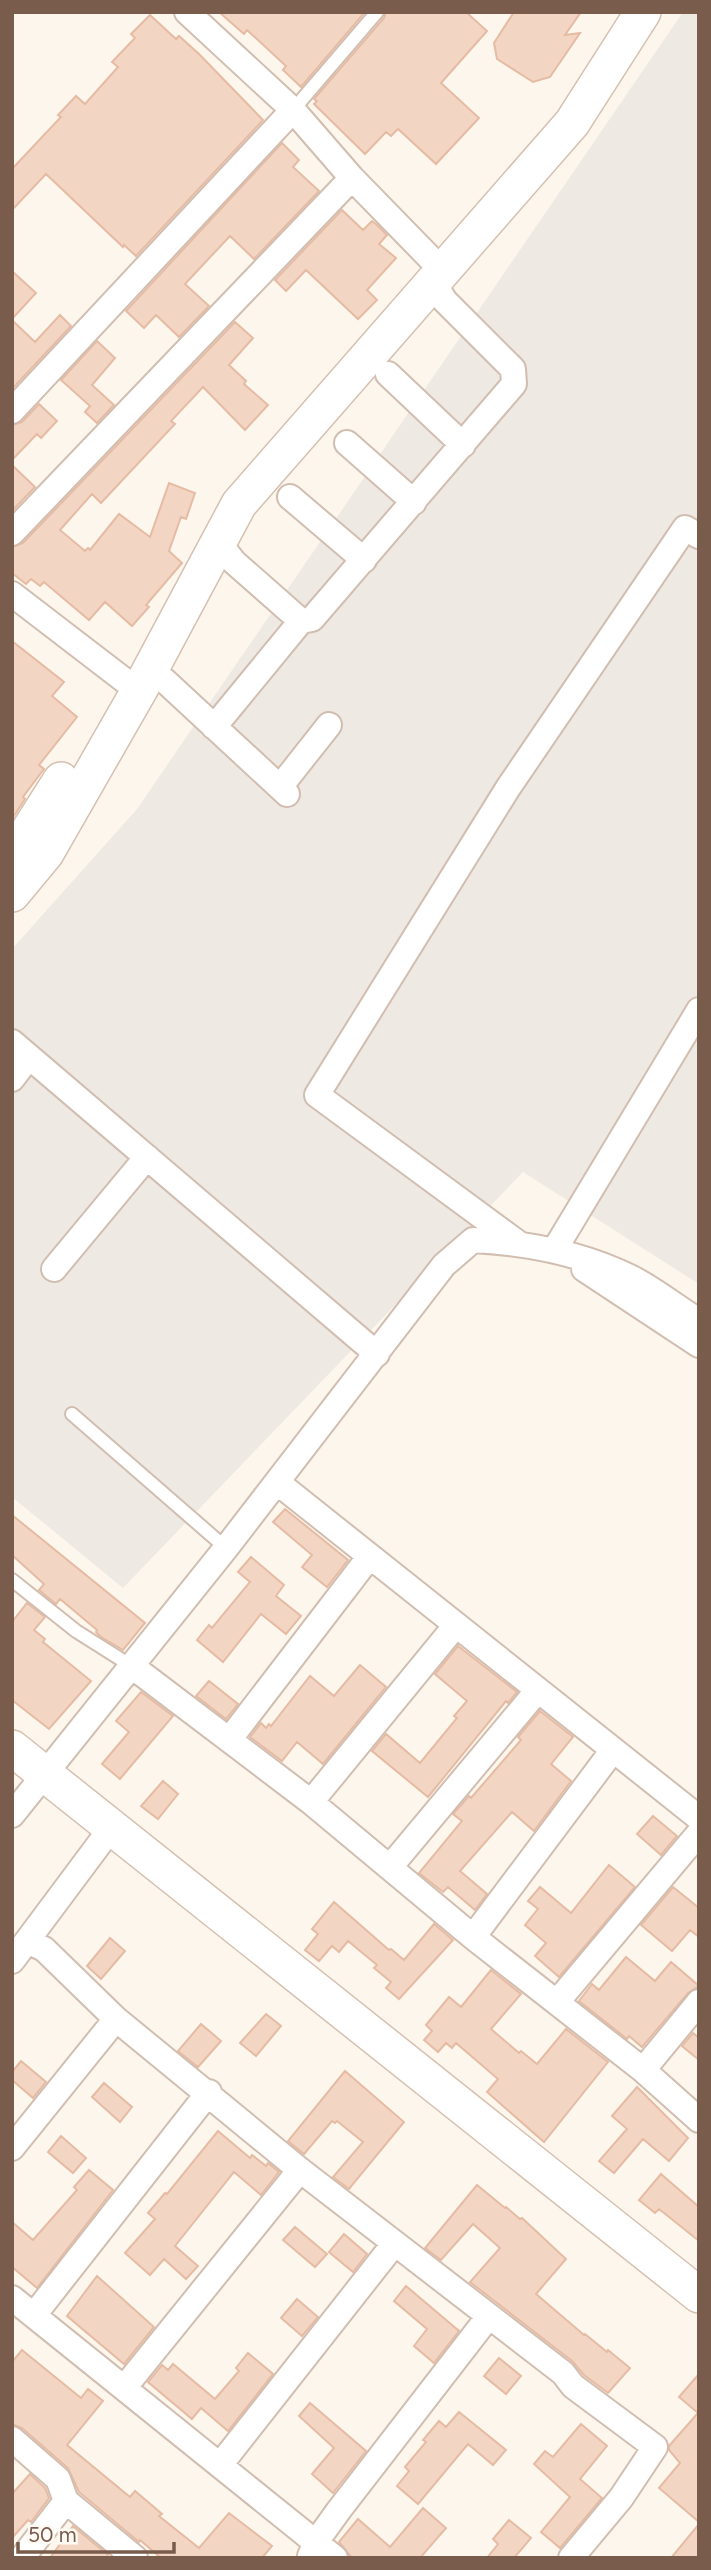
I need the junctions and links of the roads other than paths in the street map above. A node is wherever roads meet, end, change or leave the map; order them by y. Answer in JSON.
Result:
{"nodes":[{"id":1,"x":187,"y":12,"type":"edge"},
{"id":2,"x":377,"y":12,"type":"edge"},
{"id":3,"x":621,"y":12,"type":"edge"},
{"id":4,"x":643,"y":12,"type":"edge"},
{"id":5,"x":293,"y":110,"type":"junction"},
{"id":6,"x":352,"y":178,"type":"junction"},
{"id":7,"x":432,"y":270,"type":"junction"},
{"id":8,"x":388,"y":374,"type":"dead end"},
{"id":9,"x":12,"y":411,"type":"edge"},
{"id":10,"x":347,"y":443,"type":"dead end"},
{"id":11,"x":463,"y":445,"type":"junction"},
{"id":12,"x":290,"y":497,"type":"dead end"},
{"id":13,"x":414,"y":502,"type":"junction"},
{"id":14,"x":12,"y":533,"type":"edge"},
{"id":15,"x":699,"y":537,"type":"edge"},
{"id":16,"x":219,"y":543,"type":"junction"},
{"id":17,"x":364,"y":560,"type":"junction"},
{"id":18,"x":12,"y":594,"type":"edge"},
{"id":19,"x":301,"y":621,"type":"junction"},
{"id":20,"x":138,"y":680,"type":"junction"},
{"id":21,"x":328,"y":725,"type":"dead end"},
{"id":22,"x":214,"y":727,"type":"junction"},
{"id":23,"x":15,"y":848,"type":"edge"},
{"id":24,"x":12,"y":894,"type":"edge"},
{"id":25,"x":699,"y":1010,"type":"edge"},
{"id":26,"x":21,"y":1049,"type":"edge"},
{"id":27,"x":12,"y":1079,"type":"edge"},
{"id":28,"x":147,"y":1157,"type":"junction"},
{"id":29,"x":518,"y":1242,"type":"junction"},
{"id":30,"x":555,"y":1249,"type":"junction"},
{"id":31,"x":54,"y":1269,"type":"dead end"},
{"id":32,"x":625,"y":1286,"type":"junction"},
{"id":33,"x":699,"y":1321,"type":"edge"},
{"id":34,"x":699,"y":1345,"type":"edge"},
{"id":35,"x":377,"y":1354,"type":"junction"},
{"id":36,"x":72,"y":1413,"type":"dead end"},
{"id":37,"x":278,"y":1483,"type":"junction"},
{"id":38,"x":226,"y":1548,"type":"junction"},
{"id":39,"x":370,"y":1556,"type":"junction"},
{"id":40,"x":12,"y":1580,"type":"edge"},
{"id":41,"x":456,"y":1625,"type":"junction"},
{"id":42,"x":133,"y":1667,"type":"junction"},
{"id":43,"x":538,"y":1690,"type":"junction"},
{"id":44,"x":229,"y":1740,"type":"junction"},
{"id":45,"x":12,"y":1748,"type":"edge"},
{"id":46,"x":613,"y":1750,"type":"junction"},
{"id":47,"x":31,"y":1775,"type":"edge"},
{"id":48,"x":311,"y":1802,"type":"junction"},
{"id":49,"x":12,"y":1815,"type":"edge"},
{"id":50,"x":699,"y":1818,"type":"edge"},
{"id":51,"x":699,"y":1833,"type":"edge"},
{"id":52,"x":103,"y":1839,"type":"junction"},
{"id":53,"x":390,"y":1867,"type":"junction"},
{"id":54,"x":472,"y":1937,"type":"junction"},
{"id":55,"x":27,"y":1941,"type":"junction"},
{"id":56,"x":12,"y":1961,"type":"edge"},
{"id":57,"x":557,"y":2002,"type":"junction"},
{"id":58,"x":699,"y":2002,"type":"edge"},
{"id":59,"x":117,"y":2019,"type":"junction"},
{"id":60,"x":643,"y":2070,"type":"junction"},
{"id":61,"x":209,"y":2092,"type":"junction"},
{"id":62,"x":699,"y":2120,"type":"edge"},
{"id":63,"x":12,"y":2148,"type":"edge"},
{"id":64,"x":300,"y":2169,"type":"junction"},
{"id":65,"x":394,"y":2244,"type":"junction"},
{"id":66,"x":699,"y":2295,"type":"edge"},
{"id":67,"x":12,"y":2298,"type":"edge"},
{"id":68,"x":699,"y":2312,"type":"edge"},
{"id":69,"x":34,"y":2315,"type":"junction"},
{"id":70,"x":489,"y":2316,"type":"junction"},
{"id":71,"x":124,"y":2388,"type":"junction"},
{"id":72,"x":12,"y":2439,"type":"edge"},
{"id":73,"x":220,"y":2465,"type":"junction"},
{"id":74,"x":66,"y":2501,"type":"junction"},
{"id":75,"x":313,"y":2550,"type":"edge"},
{"id":76,"x":22,"y":2558,"type":"edge"},
{"id":77,"x":135,"y":2558,"type":"edge"},
{"id":78,"x":335,"y":2558,"type":"edge"},
{"id":79,"x":571,"y":2558,"type":"edge"}],
"edges":[{"from":1,"to":5,"type":"street"},
{"from":2,"to":5,"type":"lane"},
{"from":3,"to":7,"type":"street"},
{"from":4,"to":7,"type":"street"},
{"from":5,"to":6,"type":"street"},
{"from":5,"to":9,"type":"street"},
{"from":6,"to":7,"type":"street"},
{"from":6,"to":14,"type":"street"},
{"from":7,"to":11,"type":"street"},
{"from":7,"to":16,"type":"street"},
{"from":7,"to":20,"type":"street"},
{"from":8,"to":11,"type":"street"},
{"from":10,"to":13,"type":"street"},
{"from":11,"to":13,"type":"street"},
{"from":12,"to":17,"type":"street"},
{"from":13,"to":17,"type":"street"},
{"from":15,"to":29,"type":"street"},
{"from":16,"to":19,"type":"street"},
{"from":16,"to":20,"type":"street"},
{"from":17,"to":19,"type":"street"},
{"from":18,"to":20,"type":"street"},
{"from":19,"to":22,"type":"street"},
{"from":20,"to":22,"type":"street"},
{"from":20,"to":23,"type":"street"},
{"from":20,"to":24,"type":"street"},
{"from":21,"to":22,"type":"street"},
{"from":25,"to":30,"type":"street"},
{"from":26,"to":27,"type":"street"},
{"from":26,"to":28,"type":"street"},
{"from":28,"to":31,"type":"street"},
{"from":28,"to":35,"type":"street"},
{"from":29,"to":30,"type":"street"},
{"from":29,"to":35,"type":"street"},
{"from":30,"to":32,"type":"street"},
{"from":32,"to":33,"type":"street"},
{"from":32,"to":34,"type":"street"},
{"from":35,"to":37,"type":"street"},
{"from":36,"to":38,"type":"lane"},
{"from":37,"to":38,"type":"street"},
{"from":37,"to":39,"type":"street"},
{"from":38,"to":42,"type":"street"},
{"from":39,"to":41,"type":"street"},
{"from":39,"to":44,"type":"street"},
{"from":40,"to":42,"type":"lane"},
{"from":41,"to":43,"type":"street"},
{"from":41,"to":48,"type":"street"},
{"from":42,"to":44,"type":"street"},
{"from":42,"to":47,"type":"street"},
{"from":43,"to":46,"type":"street"},
{"from":43,"to":53,"type":"street"},
{"from":44,"to":48,"type":"street"},
{"from":45,"to":47,"type":"street"},
{"from":46,"to":50,"type":"street"},
{"from":46,"to":54,"type":"street"},
{"from":47,"to":49,"type":"street"},
{"from":47,"to":52,"type":"street"},
{"from":47,"to":66,"type":"street"},
{"from":48,"to":53,"type":"street"},
{"from":51,"to":57,"type":"street"},
{"from":52,"to":55,"type":"street"},
{"from":52,"to":68,"type":"street"},
{"from":53,"to":54,"type":"street"},
{"from":54,"to":57,"type":"street"},
{"from":55,"to":56,"type":"street"},
{"from":55,"to":59,"type":"street"},
{"from":57,"to":60,"type":"street"},
{"from":58,"to":60,"type":"street"},
{"from":59,"to":61,"type":"street"},
{"from":59,"to":63,"type":"street"},
{"from":60,"to":62,"type":"street"},
{"from":61,"to":64,"type":"street"},
{"from":61,"to":69,"type":"street"},
{"from":64,"to":65,"type":"street"},
{"from":64,"to":71,"type":"street"},
{"from":65,"to":70,"type":"street"},
{"from":65,"to":73,"type":"street"},
{"from":67,"to":69,"type":"street"},
{"from":69,"to":71,"type":"street"},
{"from":70,"to":75,"type":"street"},
{"from":70,"to":79,"type":"street"},
{"from":71,"to":73,"type":"street"},
{"from":72,"to":74,"type":"street"},
{"from":73,"to":75,"type":"street"},
{"from":74,"to":76,"type":"street"},
{"from":74,"to":77,"type":"street"},
{"from":75,"to":78,"type":"street"}]}
